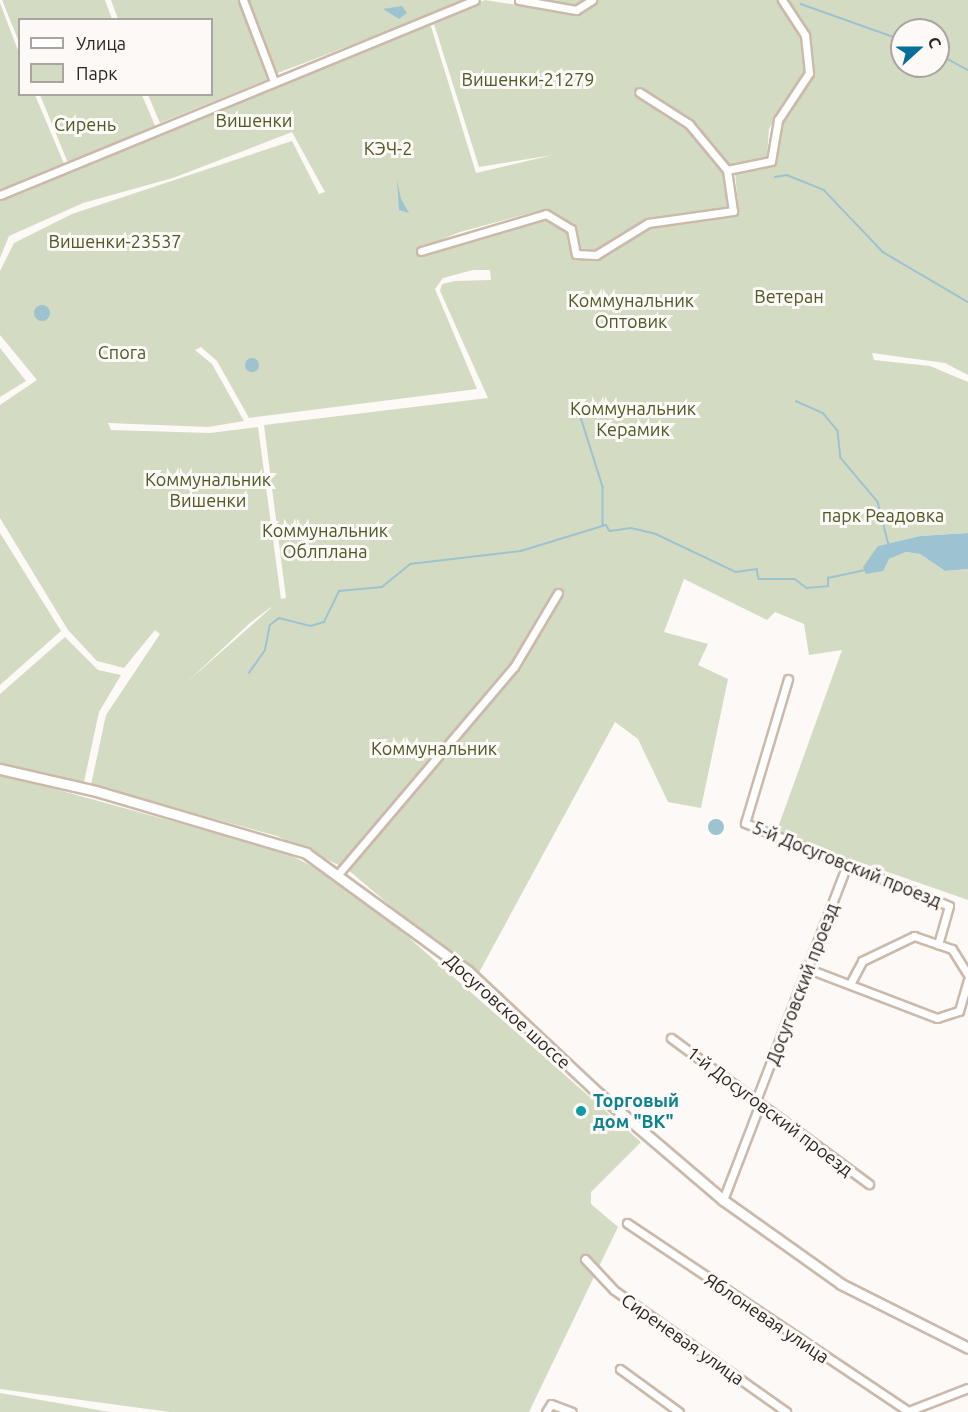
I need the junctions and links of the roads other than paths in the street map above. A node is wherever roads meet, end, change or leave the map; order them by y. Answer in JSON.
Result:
{"nodes":[{"id":1,"x":243,"y":0,"type":"edge"},
{"id":2,"x":475,"y":0,"type":"edge"},
{"id":3,"x":519,"y":0,"type":"edge"},
{"id":4,"x":592,"y":0,"type":"edge"},
{"id":5,"x":782,"y":0,"type":"edge"},
{"id":6,"x":274,"y":81,"type":"junction"},
{"id":7,"x":639,"y":92,"type":"dead end"},
{"id":8,"x":727,"y":170,"type":"junction"},
{"id":9,"x":0,"y":195,"type":"edge"},
{"id":10,"x":421,"y":251,"type":"dead end"},
{"id":11,"x":558,"y":593,"type":"dead end"},
{"id":12,"x":788,"y":679,"type":"dead end"},
{"id":13,"x":0,"y":769,"type":"edge"},
{"id":14,"x":848,"y":864,"type":"junction"},
{"id":15,"x":339,"y":873,"type":"junction"},
{"id":16,"x":938,"y":944,"type":"junction"},
{"id":17,"x":806,"y":968,"type":"junction"},
{"id":18,"x":968,"y":975,"type":"edge"},
{"id":19,"x":968,"y":980,"type":"edge"},
{"id":20,"x":850,"y":984,"type":"junction"},
{"id":21,"x":672,"y":1038,"type":"dead end"},
{"id":22,"x":757,"y":1105,"type":"junction"},
{"id":23,"x":869,"y":1184,"type":"dead end"},
{"id":24,"x":723,"y":1200,"type":"junction"},
{"id":25,"x":627,"y":1223,"type":"dead end"},
{"id":26,"x":585,"y":1259,"type":"dead end"},
{"id":27,"x":968,"y":1348,"type":"edge"},
{"id":28,"x":620,"y":1369,"type":"dead end"},
{"id":29,"x":968,"y":1388,"type":"edge"},
{"id":30,"x":546,"y":1412,"type":"edge"},
{"id":31,"x":572,"y":1412,"type":"edge"},
{"id":32,"x":679,"y":1412,"type":"edge"},
{"id":33,"x":786,"y":1412,"type":"edge"},
{"id":34,"x":907,"y":1412,"type":"edge"}],
"edges":[{"from":1,"to":6,"type":"street"},
{"from":2,"to":6,"type":"street"},
{"from":3,"to":4,"type":"street"},
{"from":5,"to":8,"type":"street"},
{"from":6,"to":9,"type":"street"},
{"from":7,"to":8,"type":"street"},
{"from":8,"to":10,"type":"street"},
{"from":11,"to":15,"type":"street"},
{"from":12,"to":14,"type":"street","name":"5-й Досуговский проезд"},
{"from":13,"to":15,"type":"main road","name":"Досуговское шоссе"},
{"from":14,"to":16,"type":"street","name":"5-й Досуговский проезд"},
{"from":14,"to":17,"type":"street","name":"Досуговский проезд"},
{"from":15,"to":24,"type":"main road","name":"Досуговское шоссе"},
{"from":16,"to":18,"type":"street"},
{"from":16,"to":20,"type":"street"},
{"from":17,"to":20,"type":"street"},
{"from":17,"to":22,"type":"street","name":"Досуговский проезд"},
{"from":19,"to":20,"type":"street"},
{"from":21,"to":22,"type":"street","name":"1-й Досуговский проезд"},
{"from":22,"to":23,"type":"street","name":"1-й Досуговский проезд"},
{"from":22,"to":24,"type":"street","name":"Досуговский проезд"},
{"from":24,"to":27,"type":"main road","name":"Досуговское шоссе"},
{"from":25,"to":34,"type":"street","name":"Яблоневая улица"},
{"from":26,"to":33,"type":"street","name":"Сиреневая улица"},
{"from":28,"to":32,"type":"street"},
{"from":29,"to":34,"type":"street"},
{"from":30,"to":31,"type":"street"}]}
